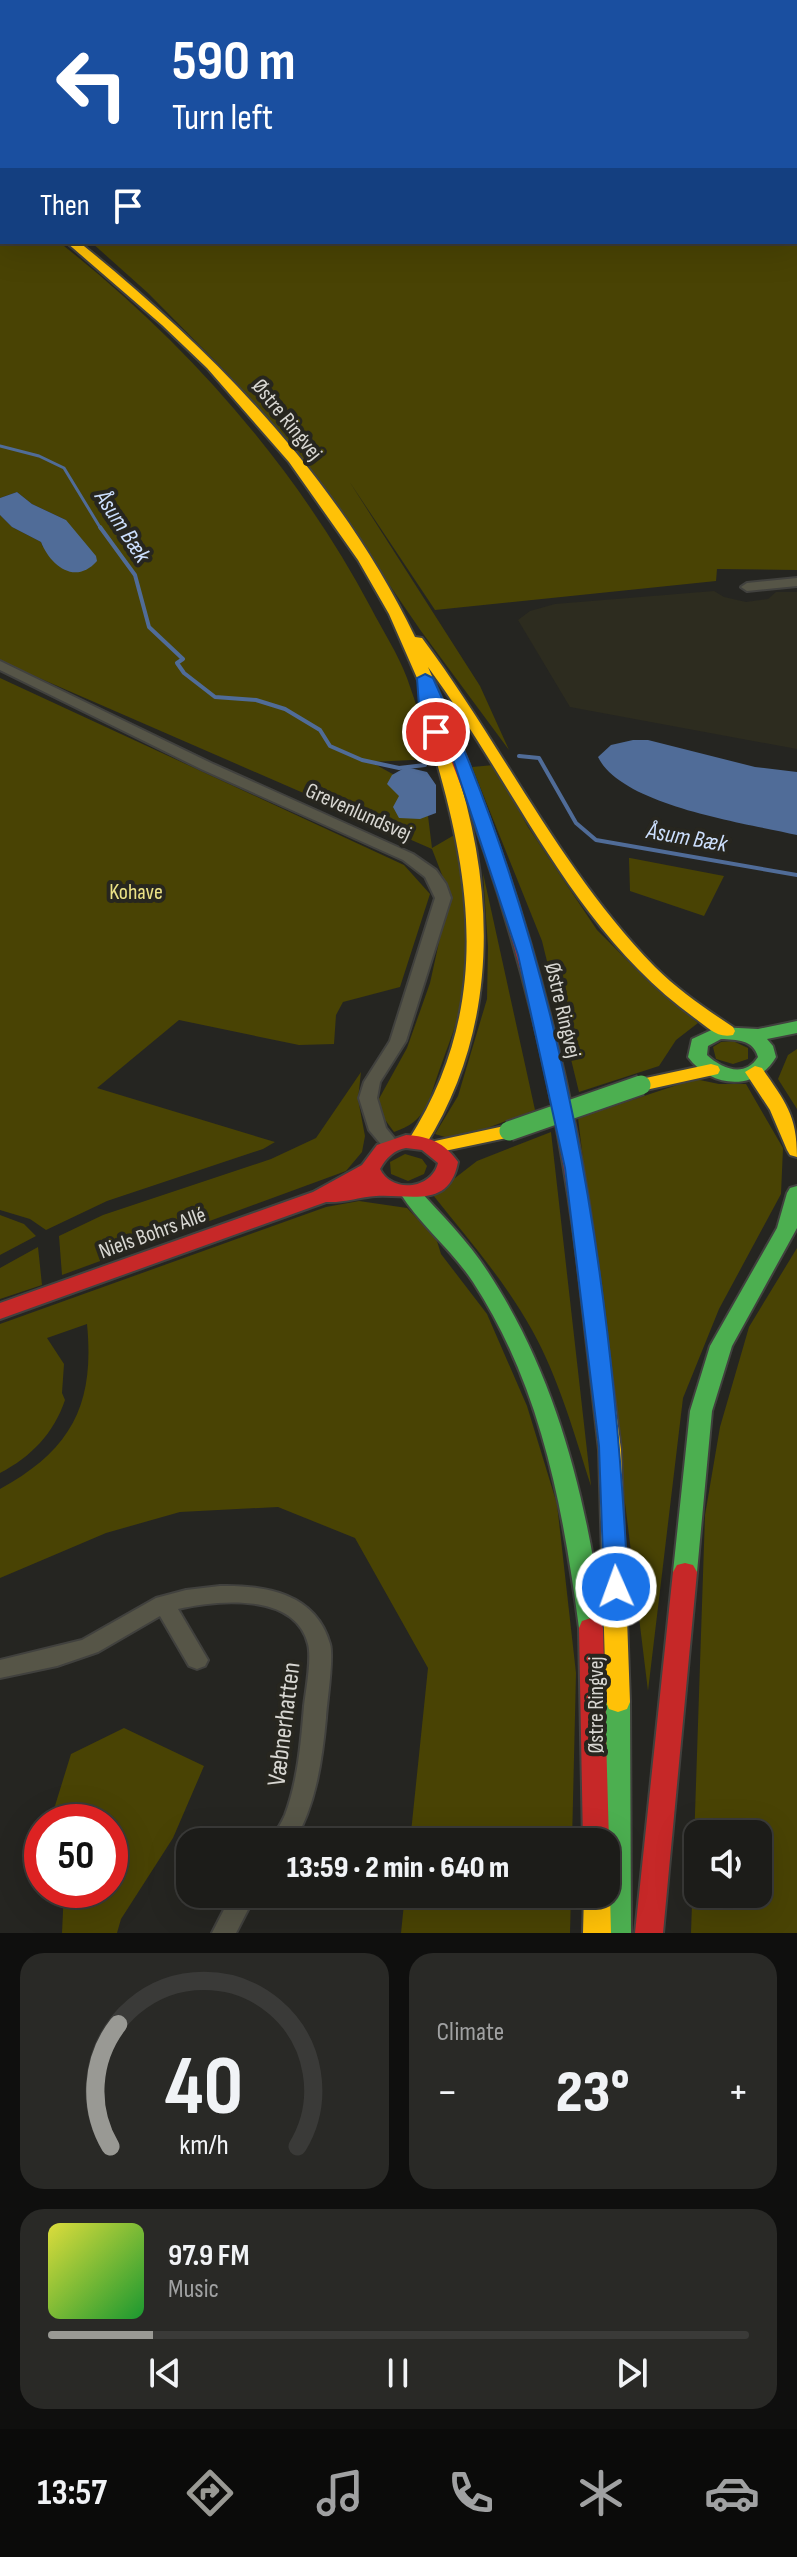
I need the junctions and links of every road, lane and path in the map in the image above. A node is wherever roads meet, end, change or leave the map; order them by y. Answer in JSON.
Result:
{"nodes":[{"id":1,"x":75,"y":244,"type":"edge"},
{"id":2,"x":88,"y":244,"type":"edge"},
{"id":3,"x":136,"y":293,"type":"junction"},
{"id":4,"x":797,"y":582,"type":"edge"},
{"id":5,"x":747,"y":587,"type":"dead end"},
{"id":6,"x":396,"y":613,"type":"junction"},
{"id":7,"x":0,"y":665,"type":"edge"},
{"id":8,"x":425,"y":678,"type":"junction"},
{"id":9,"x":797,"y":1029,"type":"edge"},
{"id":10,"x":726,"y":1031,"type":"junction"},
{"id":11,"x":750,"y":1036,"type":"junction"},
{"id":12,"x":696,"y":1050,"type":"junction"},
{"id":13,"x":767,"y":1053,"type":"junction"},
{"id":14,"x":711,"y":1070,"type":"junction"},
{"id":15,"x":755,"y":1072,"type":"junction"},
{"id":16,"x":648,"y":1082,"type":"junction"},
{"id":17,"x":504,"y":1133,"type":"junction"},
{"id":18,"x":390,"y":1144,"type":"junction"},
{"id":19,"x":427,"y":1144,"type":"junction"},
{"id":20,"x":797,"y":1150,"type":"edge"},
{"id":21,"x":448,"y":1168,"type":"junction"},
{"id":22,"x":370,"y":1169,"type":"junction"},
{"id":23,"x":388,"y":1189,"type":"junction"},
{"id":24,"x":410,"y":1193,"type":"junction"},
{"id":25,"x":797,"y":1193,"type":"edge"},
{"id":26,"x":320,"y":1197,"type":"junction"},
{"id":27,"x":0,"y":1311,"type":"edge"},
{"id":28,"x":164,"y":1604,"type":"junction"},
{"id":29,"x":197,"y":1660,"type":"dead end"},
{"id":30,"x":0,"y":1669,"type":"edge"},
{"id":31,"x":292,"y":1828,"type":"edge"},
{"id":32,"x":596,"y":1828,"type":"edge"},
{"id":33,"x":237,"y":1908,"type":"edge"},
{"id":34,"x":597,"y":1908,"type":"edge"},
{"id":35,"x":224,"y":1933,"type":"edge"},
{"id":36,"x":597,"y":1933,"type":"edge"},
{"id":37,"x":617,"y":1933,"type":"edge"},
{"id":38,"x":649,"y":1933,"type":"edge"}],
"edges":[{"from":1,"to":3,"type":"main road","name":"Østre Ringvej"},
{"from":2,"to":3,"type":"main road"},
{"from":3,"to":6,"type":"main road","name":"Østre Ringvej"},
{"from":4,"to":5,"type":"street"},
{"from":6,"to":8,"type":"main road","name":"Østre Ringvej"},
{"from":6,"to":10,"type":"main road"},
{"from":7,"to":18,"type":"street","name":"Grevenlundsvej"},
{"from":8,"to":19,"type":"main road"},
{"from":8,"to":37,"type":"main road","name":"Østre Ringvej"},
{"from":9,"to":11,"type":"main road"},
{"from":9,"to":13,"type":"main road"},
{"from":10,"to":11,"type":"main road"},
{"from":10,"to":12,"type":"main road"},
{"from":11,"to":13,"type":"main road"},
{"from":12,"to":14,"type":"main road"},
{"from":12,"to":16,"type":"main road"},
{"from":13,"to":15,"type":"main road"},
{"from":14,"to":15,"type":"main road"},
{"from":14,"to":16,"type":"main road"},
{"from":15,"to":20,"type":"main road"},
{"from":16,"to":17,"type":"main road","bridge":true},
{"from":17,"to":19,"type":"main road"},
{"from":17,"to":21,"type":"main road"},
{"from":18,"to":19,"type":"main road"},
{"from":18,"to":22,"type":"main road"},
{"from":19,"to":21,"type":"main road"},
{"from":21,"to":24,"type":"main road"},
{"from":22,"to":23,"type":"main road"},
{"from":22,"to":26,"type":"main road","name":"Niels Bohrs Allé"},
{"from":23,"to":24,"type":"main road"},
{"from":23,"to":26,"type":"main road","name":"Niels Bohrs Allé"},
{"from":24,"to":32,"type":"main road"},
{"from":25,"to":38,"type":"main road"},
{"from":26,"to":27,"type":"main road","name":"Niels Bohrs Allé"},
{"from":28,"to":29,"type":"street"},
{"from":28,"to":30,"type":"street","name":"Væbnerhatten"},
{"from":28,"to":31,"type":"street","name":"Væbnerhatten"},
{"from":33,"to":35,"type":"street"},
{"from":34,"to":36,"type":"main road"}]}
